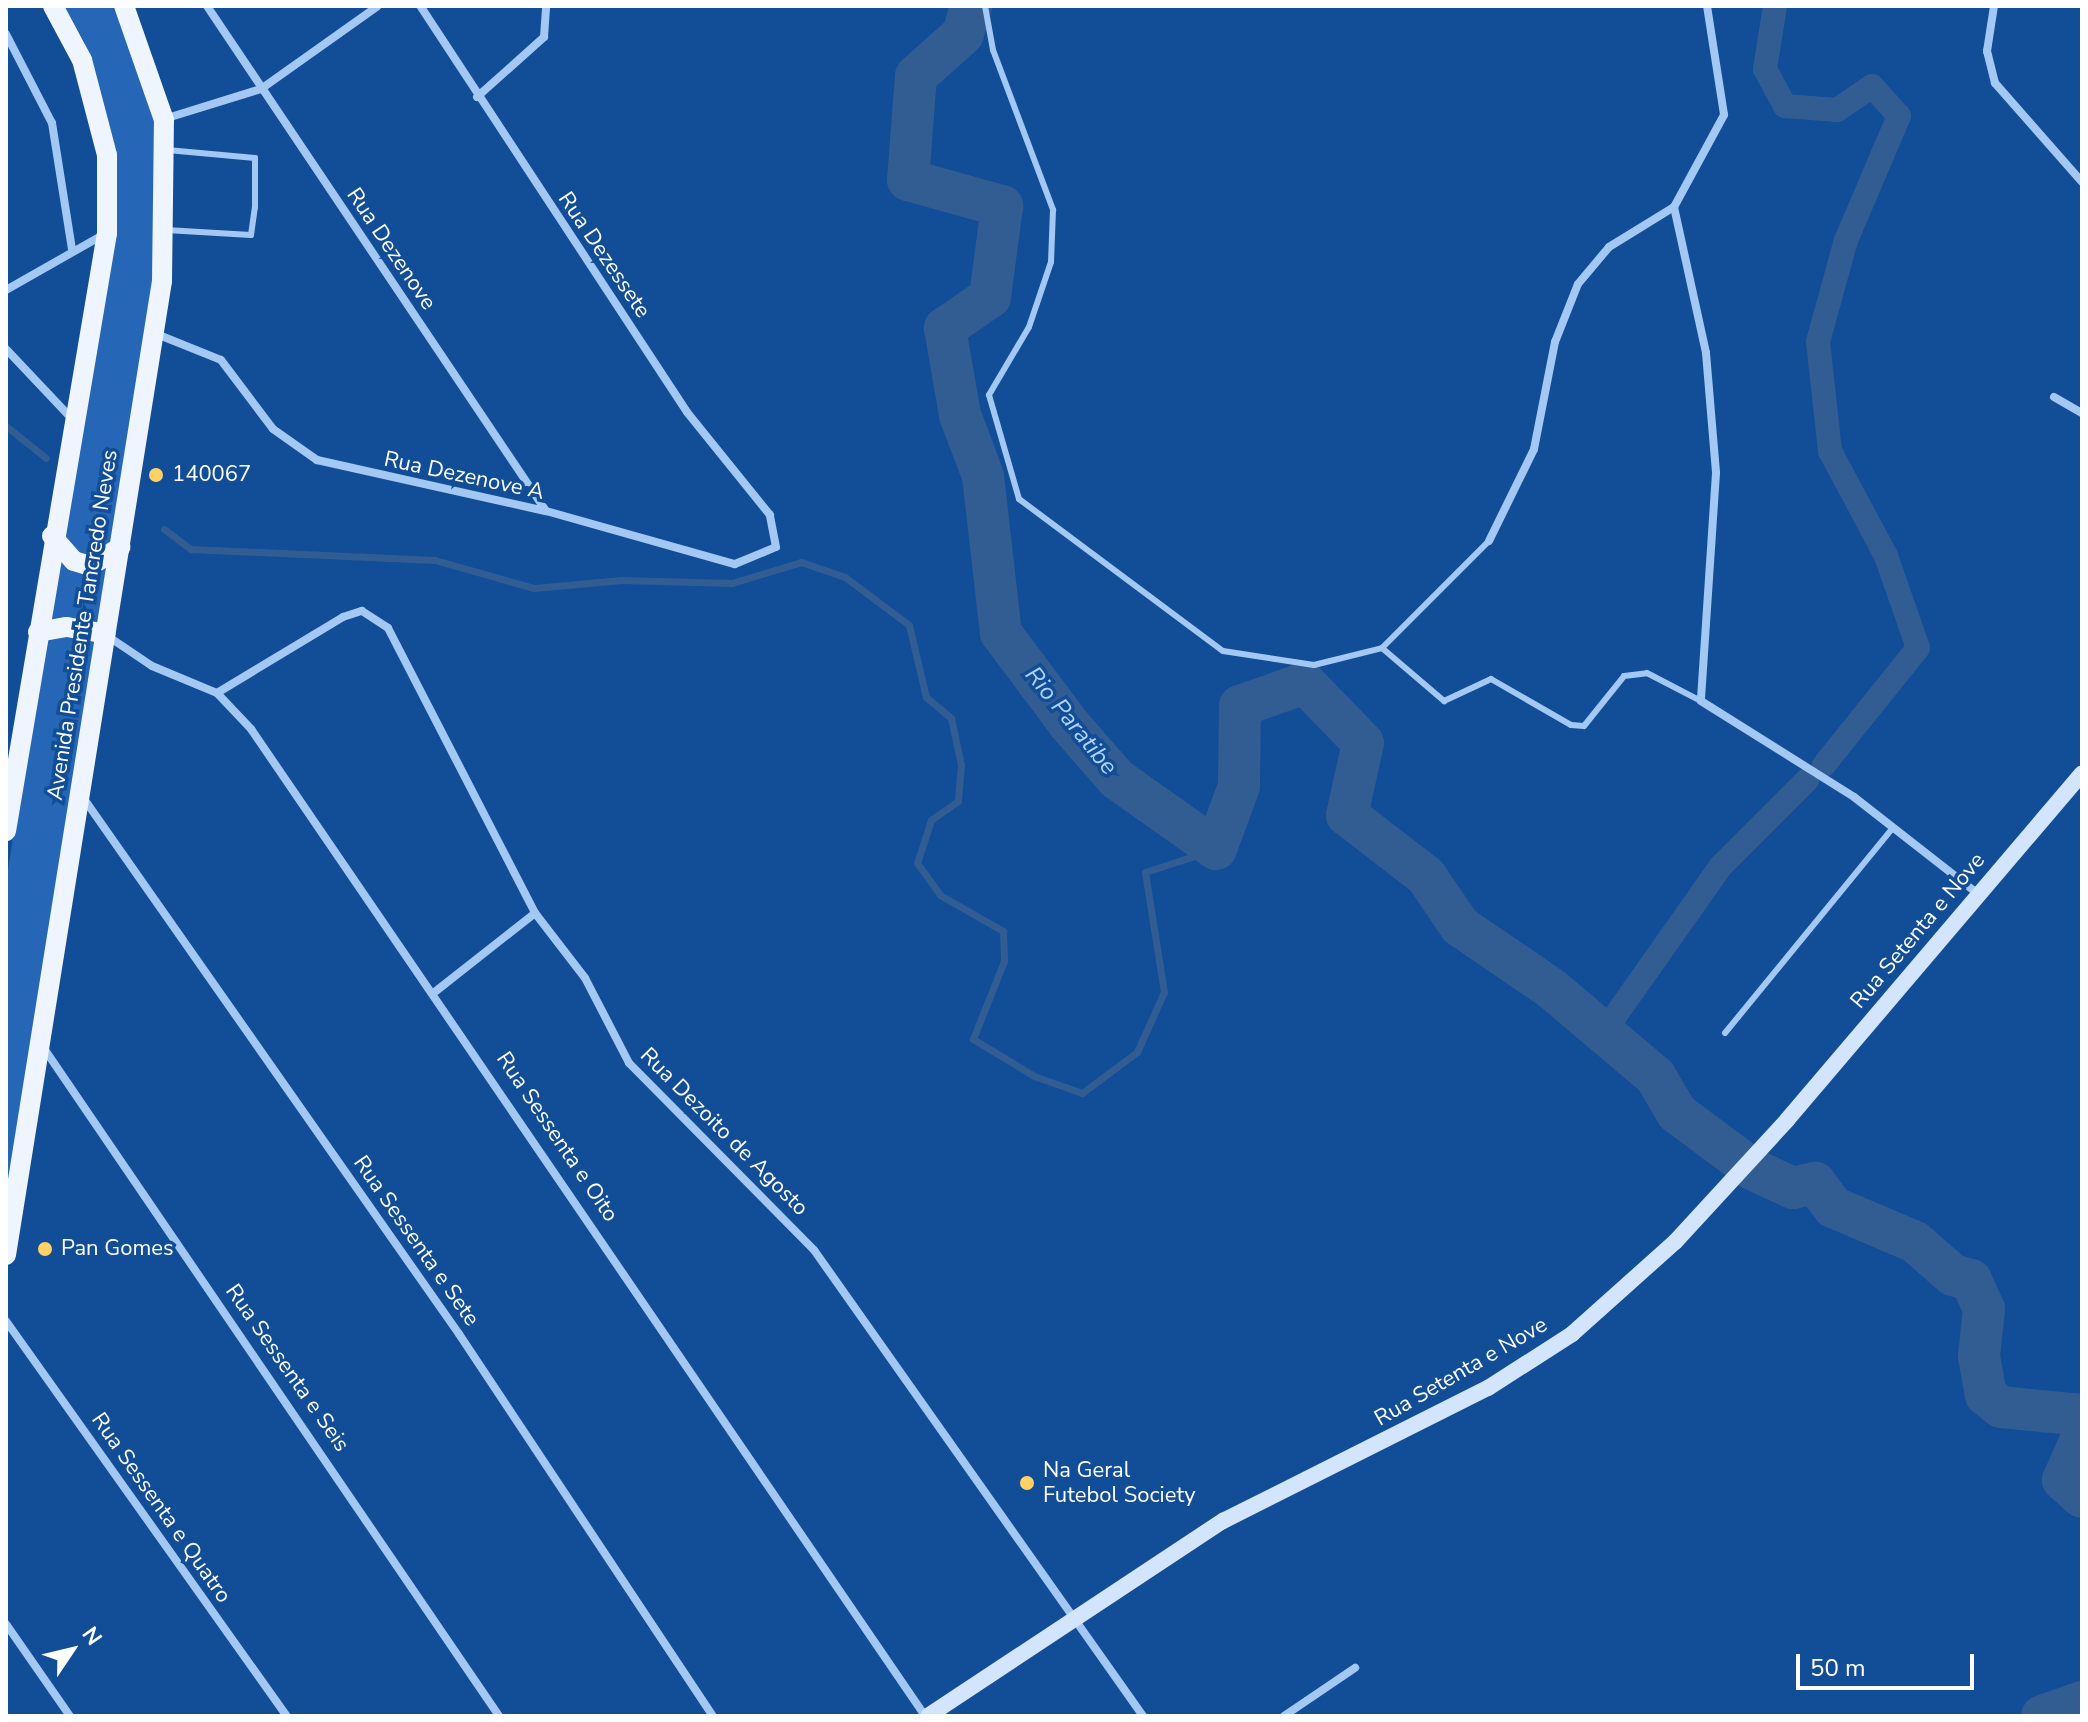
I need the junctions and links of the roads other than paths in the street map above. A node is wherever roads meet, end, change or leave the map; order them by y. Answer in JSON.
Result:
{"nodes":[{"id":1,"x":53,"y":6,"type":"edge"},
{"id":2,"x":124,"y":6,"type":"edge"},
{"id":3,"x":207,"y":6,"type":"edge"},
{"id":4,"x":378,"y":6,"type":"edge"},
{"id":5,"x":420,"y":6,"type":"edge"},
{"id":6,"x":546,"y":6,"type":"edge"},
{"id":7,"x":985,"y":6,"type":"edge"},
{"id":8,"x":1707,"y":6,"type":"edge"},
{"id":9,"x":1994,"y":6,"type":"edge"},
{"id":10,"x":6,"y":34,"type":"edge"},
{"id":11,"x":261,"y":89,"type":"junction"},
{"id":12,"x":477,"y":97,"type":"junction"},
{"id":13,"x":164,"y":120,"type":"junction"},
{"id":14,"x":166,"y":150,"type":"junction"},
{"id":15,"x":2082,"y":182,"type":"edge"},
{"id":16,"x":1674,"y":207,"type":"junction"},
{"id":17,"x":166,"y":230,"type":"junction"},
{"id":18,"x":107,"y":233,"type":"junction"},
{"id":19,"x":72,"y":249,"type":"junction"},
{"id":20,"x":6,"y":290,"type":"edge"},
{"id":21,"x":153,"y":333,"type":"junction"},
{"id":22,"x":6,"y":349,"type":"edge"},
{"id":23,"x":2054,"y":397,"type":"dead end"},
{"id":24,"x":2082,"y":413,"type":"edge"},
{"id":25,"x":74,"y":422,"type":"junction"},
{"id":26,"x":546,"y":511,"type":"junction"},
{"id":27,"x":770,"y":515,"type":"joint"},
{"id":28,"x":52,"y":536,"type":"junction"},
{"id":29,"x":1489,"y":541,"type":"joint"},
{"id":30,"x":121,"y":547,"type":"junction"},
{"id":31,"x":38,"y":632,"type":"junction"},
{"id":32,"x":105,"y":634,"type":"junction"},
{"id":33,"x":1382,"y":648,"type":"junction"},
{"id":34,"x":217,"y":693,"type":"junction"},
{"id":35,"x":1701,"y":701,"type":"junction"},
{"id":36,"x":2082,"y":773,"type":"edge"},
{"id":37,"x":80,"y":793,"type":"junction"},
{"id":38,"x":7,"y":822,"type":"edge"},
{"id":39,"x":1893,"y":828,"type":"junction"},
{"id":40,"x":1978,"y":894,"type":"junction"},
{"id":41,"x":535,"y":913,"type":"junction"},
{"id":42,"x":436,"y":991,"type":"junction"},
{"id":43,"x":1725,"y":1033,"type":"dead end"},
{"id":44,"x":40,"y":1043,"type":"junction"},
{"id":45,"x":6,"y":1255,"type":"edge"},
{"id":46,"x":6,"y":1321,"type":"edge"},
{"id":47,"x":1074,"y":1617,"type":"junction"},
{"id":48,"x":6,"y":1624,"type":"edge"},
{"id":49,"x":1355,"y":1668,"type":"dead end"},
{"id":50,"x":70,"y":1716,"type":"edge"},
{"id":51,"x":287,"y":1716,"type":"edge"},
{"id":52,"x":499,"y":1716,"type":"edge"},
{"id":53,"x":713,"y":1716,"type":"edge"},
{"id":54,"x":927,"y":1716,"type":"edge"},
{"id":55,"x":1143,"y":1716,"type":"edge"},
{"id":56,"x":1284,"y":1716,"type":"edge"}],
"edges":[{"from":1,"to":18,"type":"main road","name":"Avenida Presidente Tancredo Neves"},
{"from":2,"to":13,"type":"main road","name":"Avenida Presidente Tancredo Neves"},
{"from":3,"to":11,"type":"street","name":"Rua Dezenove"},
{"from":4,"to":11,"type":"street"},
{"from":5,"to":12,"type":"street","name":"Rua Dezessete"},
{"from":6,"to":12,"type":"street"},
{"from":7,"to":33,"type":"lane"},
{"from":8,"to":16,"type":"street"},
{"from":9,"to":15,"type":"street"},
{"from":10,"to":19,"type":"street"},
{"from":11,"to":13,"type":"street"},
{"from":11,"to":26,"type":"street","name":"Rua Dezenove"},
{"from":12,"to":27,"type":"street","name":"Rua Dezessete"},
{"from":13,"to":14,"type":"main road","name":"Avenida Presidente Tancredo Neves"},
{"from":14,"to":17,"type":"main road","name":"Avenida Presidente Tancredo Neves"},
{"from":14,"to":17,"type":"lane"},
{"from":16,"to":29,"type":"street"},
{"from":16,"to":35,"type":"street"},
{"from":17,"to":21,"type":"main road","name":"Avenida Presidente Tancredo Neves"},
{"from":18,"to":19,"type":"street"},
{"from":18,"to":25,"type":"main road","name":"Avenida Presidente Tancredo Neves"},
{"from":19,"to":20,"type":"street"},
{"from":21,"to":26,"type":"street","name":"Rua Dezenove A"},
{"from":21,"to":30,"type":"main road","name":"Avenida Presidente Tancredo Neves"},
{"from":22,"to":25,"type":"street"},
{"from":23,"to":24,"type":"street"},
{"from":25,"to":28,"type":"main road","name":"Avenida Presidente Tancredo Neves"},
{"from":26,"to":27,"type":"street","name":"Rua Dezenove A"},
{"from":28,"to":30,"type":"main road"},
{"from":28,"to":31,"type":"main road","name":"Avenida Presidente Tancredo Neves"},
{"from":29,"to":33,"type":"lane"},
{"from":30,"to":32,"type":"main road","name":"Avenida Presidente Tancredo Neves"},
{"from":31,"to":32,"type":"main road"},
{"from":31,"to":38,"type":"main road","name":"Avenida Presidente Tancredo Neves"},
{"from":32,"to":34,"type":"street","name":"Rua Sessenta e Oito"},
{"from":32,"to":37,"type":"main road","name":"Avenida Presidente Tancredo Neves"},
{"from":33,"to":35,"type":"lane"},
{"from":34,"to":41,"type":"street","name":"Rua Dezoito de Agosto"},
{"from":34,"to":42,"type":"street","name":"Rua Sessenta e Oito"},
{"from":35,"to":39,"type":"street"},
{"from":36,"to":40,"type":"street","name":"Rua Setenta e Nove"},
{"from":37,"to":44,"type":"main road","name":"Avenida Presidente Tancredo Neves"},
{"from":37,"to":53,"type":"street","name":"Rua Sessenta e Sete"},
{"from":39,"to":40,"type":"street"},
{"from":39,"to":43,"type":"lane"},
{"from":40,"to":47,"type":"street","name":"Rua Setenta e Nove"},
{"from":41,"to":42,"type":"street"},
{"from":41,"to":47,"type":"street","name":"Rua Dezoito de Agosto"},
{"from":42,"to":54,"type":"street","name":"Rua Sessenta e Oito"},
{"from":44,"to":45,"type":"main road","name":"Avenida Presidente Tancredo Neves"},
{"from":44,"to":52,"type":"street","name":"Rua Sessenta e Seis"},
{"from":46,"to":51,"type":"street","name":"Rua Sessenta e Quatro"},
{"from":47,"to":54,"type":"street","name":"Rua Setenta e Nove"},
{"from":47,"to":55,"type":"street","name":"Rua Dezoito de Agosto"},
{"from":48,"to":50,"type":"street"},
{"from":49,"to":56,"type":"street"}]}
